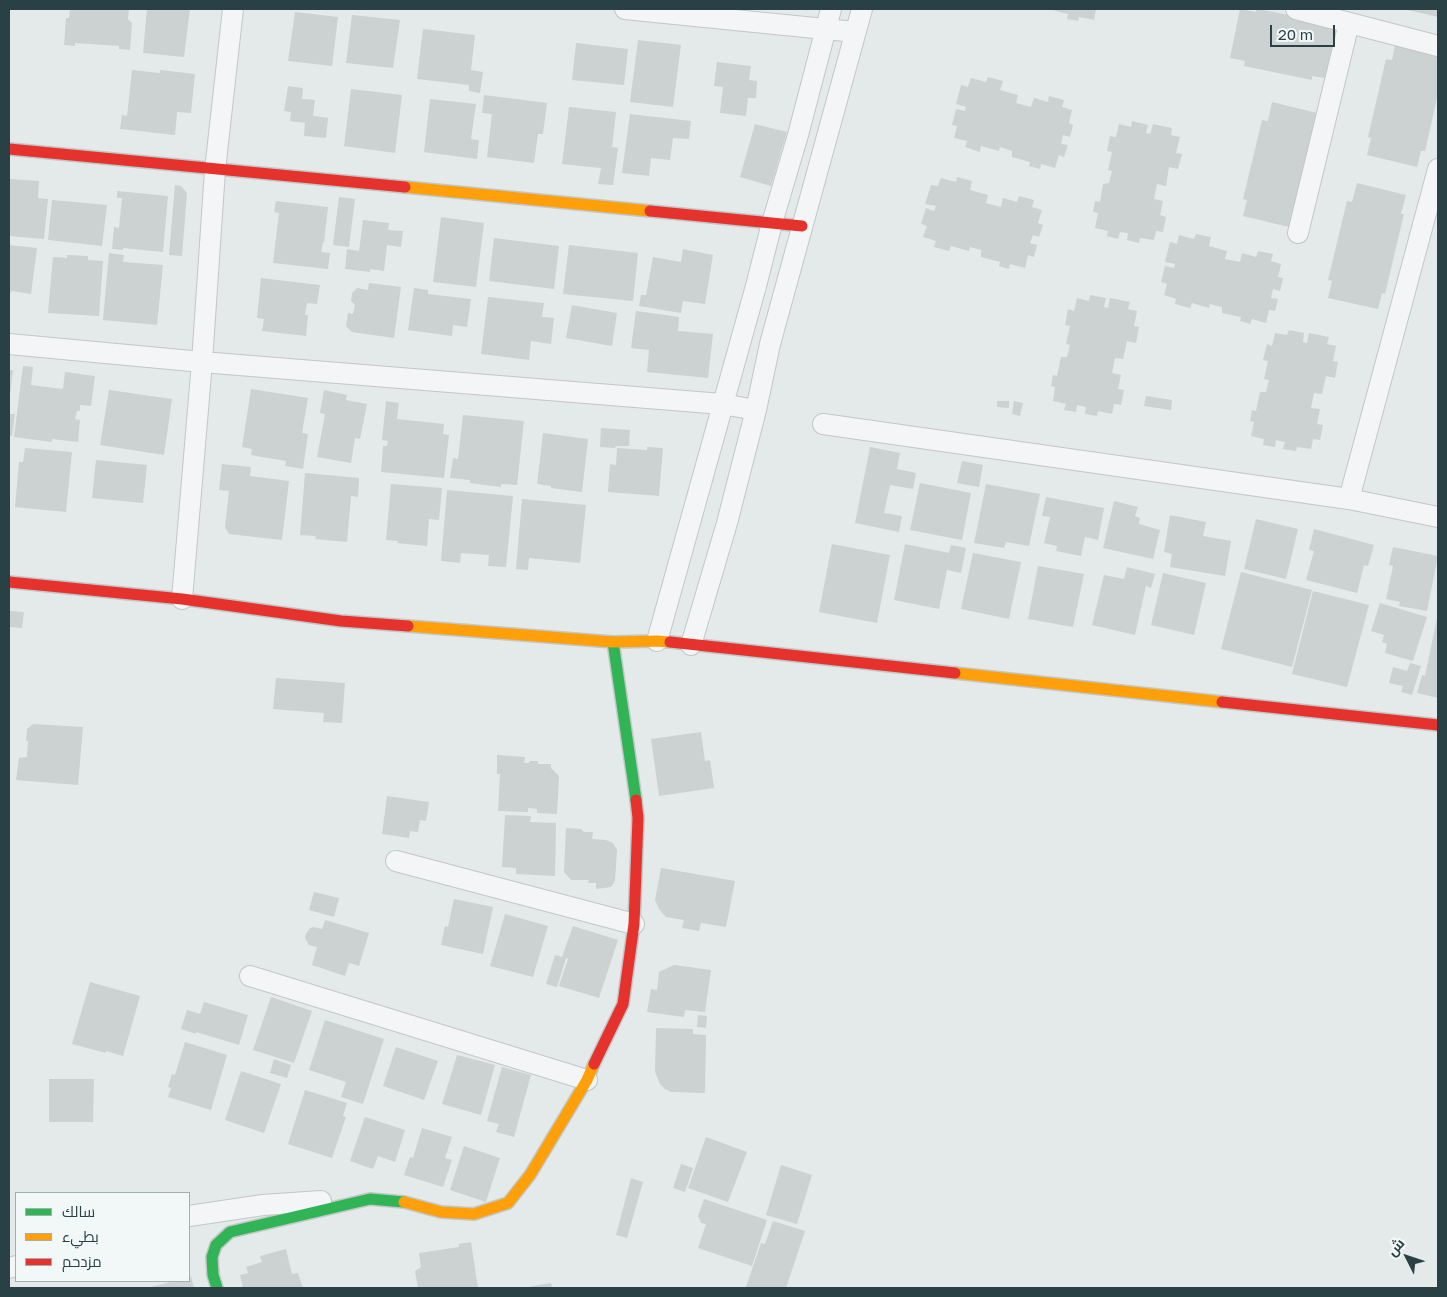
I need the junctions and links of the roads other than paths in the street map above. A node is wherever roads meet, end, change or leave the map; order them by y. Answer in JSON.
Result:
{"nodes":[{"id":1,"x":233,"y":9,"type":"edge"},
{"id":2,"x":625,"y":9,"type":"edge"},
{"id":3,"x":831,"y":9,"type":"edge"},
{"id":4,"x":862,"y":9,"type":"edge"},
{"id":5,"x":1296,"y":9,"type":"edge"},
{"id":6,"x":1348,"y":23,"type":"junction"},
{"id":7,"x":825,"y":29,"type":"junction"},
{"id":8,"x":855,"y":32,"type":"junction"},
{"id":9,"x":1438,"y":46,"type":"edge"},
{"id":10,"x":9,"y":149,"type":"edge"},
{"id":11,"x":1438,"y":168,"type":"edge"},
{"id":12,"x":215,"y":170,"type":"junction"},
{"id":13,"x":772,"y":223,"type":"junction"},
{"id":14,"x":802,"y":226,"type":"junction"},
{"id":15,"x":1298,"y":233,"type":"dead end"},
{"id":16,"x":9,"y":344,"type":"edge"},
{"id":17,"x":202,"y":362,"type":"junction"},
{"id":18,"x":722,"y":404,"type":"junction"},
{"id":19,"x":756,"y":410,"type":"junction"},
{"id":20,"x":823,"y":424,"type":"dead end"},
{"id":21,"x":1349,"y":499,"type":"junction"},
{"id":22,"x":1438,"y":517,"type":"edge"},
{"id":23,"x":9,"y":582,"type":"edge"},
{"id":24,"x":182,"y":598,"type":"junction"},
{"id":25,"x":657,"y":641,"type":"junction"},
{"id":26,"x":613,"y":642,"type":"junction"},
{"id":27,"x":690,"y":645,"type":"junction"},
{"id":28,"x":1438,"y":725,"type":"edge"},
{"id":29,"x":396,"y":861,"type":"dead end"},
{"id":30,"x":634,"y":924,"type":"junction"},
{"id":31,"x":250,"y":976,"type":"dead end"},
{"id":32,"x":586,"y":1080,"type":"junction"},
{"id":33,"x":370,"y":1199,"type":"junction"},
{"id":34,"x":190,"y":1216,"type":"edge"},
{"id":35,"x":217,"y":1288,"type":"edge"}],
"edges":[{"from":1,"to":12,"type":"street"},
{"from":2,"to":7,"type":"street"},
{"from":3,"to":7,"type":"street"},
{"from":4,"to":8,"type":"street"},
{"from":5,"to":6,"type":"street"},
{"from":6,"to":9,"type":"street"},
{"from":6,"to":15,"type":"street"},
{"from":7,"to":8,"type":"street"},
{"from":7,"to":13,"type":"street"},
{"from":8,"to":14,"type":"street"},
{"from":10,"to":12,"type":"street"},
{"from":11,"to":21,"type":"street"},
{"from":12,"to":13,"type":"street"},
{"from":12,"to":17,"type":"street"},
{"from":13,"to":14,"type":"street"},
{"from":13,"to":18,"type":"street"},
{"from":14,"to":19,"type":"street"},
{"from":16,"to":17,"type":"street"},
{"from":17,"to":18,"type":"street"},
{"from":17,"to":24,"type":"street"},
{"from":18,"to":19,"type":"street"},
{"from":18,"to":25,"type":"street"},
{"from":19,"to":27,"type":"street"},
{"from":20,"to":21,"type":"street"},
{"from":21,"to":22,"type":"street"},
{"from":23,"to":24,"type":"street"},
{"from":24,"to":26,"type":"street"},
{"from":25,"to":26,"type":"street"},
{"from":25,"to":27,"type":"street"},
{"from":26,"to":30,"type":"street"},
{"from":27,"to":28,"type":"street"},
{"from":29,"to":30,"type":"street"},
{"from":30,"to":32,"type":"street"},
{"from":31,"to":32,"type":"street"},
{"from":32,"to":33,"type":"street"},
{"from":33,"to":34,"type":"street"},
{"from":33,"to":35,"type":"street"}]}
